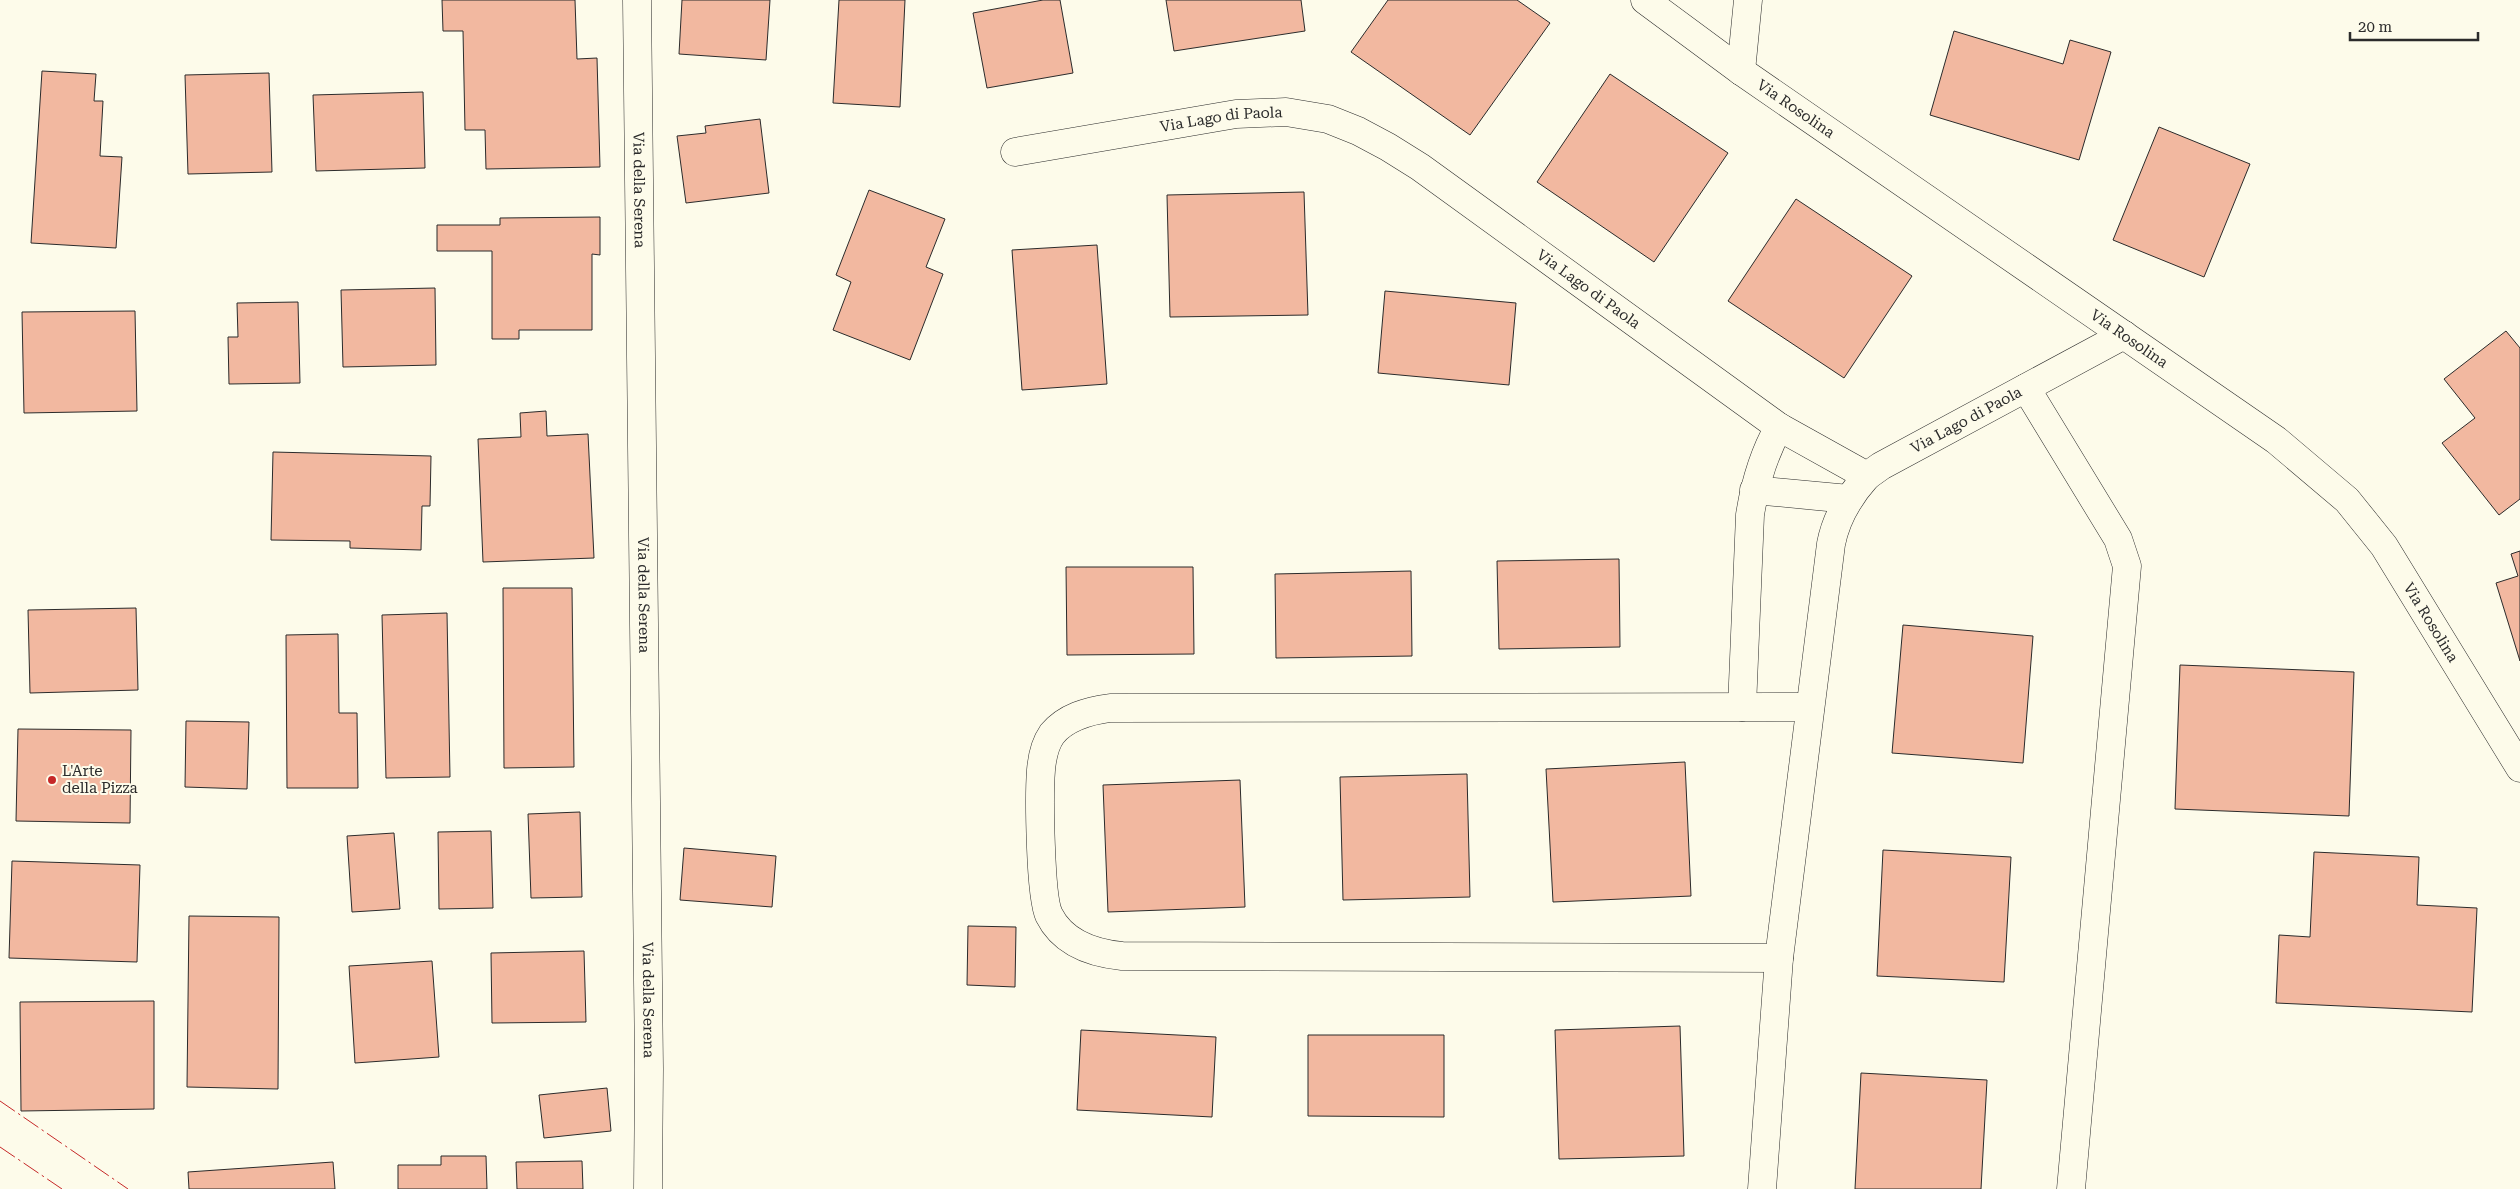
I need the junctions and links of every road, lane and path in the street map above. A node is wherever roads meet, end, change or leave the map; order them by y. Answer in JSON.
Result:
{"nodes":[{"id":1,"x":637,"y":0,"type":"edge"},
{"id":2,"x":1645,"y":0,"type":"edge"},
{"id":3,"x":1748,"y":0,"type":"edge"},
{"id":4,"x":1741,"y":71,"type":"junction"},
{"id":5,"x":1015,"y":152,"type":"dead end"},
{"id":6,"x":2124,"y":336,"type":"junction"},
{"id":7,"x":2026,"y":388,"type":"junction"},
{"id":8,"x":1779,"y":427,"type":"junction"},
{"id":9,"x":1867,"y":476,"type":"junction"},
{"id":10,"x":1754,"y":490,"type":"junction"},
{"id":11,"x":1849,"y":499,"type":"junction"},
{"id":12,"x":1742,"y":707,"type":"junction"},
{"id":13,"x":1810,"y":707,"type":"junction"},
{"id":14,"x":2520,"y":768,"type":"edge"},
{"id":15,"x":1779,"y":958,"type":"junction"},
{"id":16,"x":648,"y":1189,"type":"edge"},
{"id":17,"x":1762,"y":1189,"type":"edge"},
{"id":18,"x":2071,"y":1189,"type":"edge"}],
"edges":[{"from":1,"to":16,"type":"street","name":"Via della Serena"},
{"from":2,"to":4,"type":"street","name":"Via Rosolina"},
{"from":3,"to":4,"type":"street"},
{"from":4,"to":6,"type":"street","name":"Via Rosolina"},
{"from":5,"to":8,"type":"street","name":"Via Lago di Paola"},
{"from":6,"to":7,"type":"street","name":"Via Lago di Paola"},
{"from":6,"to":14,"type":"street","name":"Via Rosolina"},
{"from":7,"to":9,"type":"street","name":"Via Lago di Paola"},
{"from":7,"to":18,"type":"street"},
{"from":8,"to":9,"type":"street","name":"Via Lago di Paola"},
{"from":8,"to":10,"type":"street"},
{"from":9,"to":11,"type":"street"},
{"from":10,"to":11,"type":"street"},
{"from":10,"to":12,"type":"street"},
{"from":11,"to":13,"type":"street"},
{"from":12,"to":13,"type":"street"},
{"from":12,"to":15,"type":"street"},
{"from":13,"to":15,"type":"street"},
{"from":15,"to":17,"type":"street"}]}
